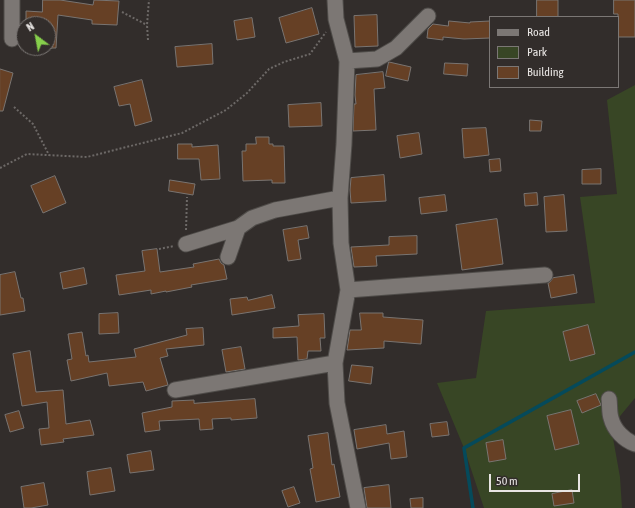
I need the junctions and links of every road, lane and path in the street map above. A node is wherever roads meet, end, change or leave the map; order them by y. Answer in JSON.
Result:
{"nodes":[{"id":1,"x":12,"y":0,"type":"edge"},
{"id":2,"x":149,"y":0,"type":"edge"},
{"id":3,"x":335,"y":0,"type":"edge"},
{"id":4,"x":122,"y":12,"type":"dead end"},
{"id":5,"x":428,"y":16,"type":"dead end"},
{"id":6,"x":336,"y":20,"type":"junction"},
{"id":7,"x":147,"y":25,"type":"junction"},
{"id":8,"x":12,"y":39,"type":"dead end"},
{"id":9,"x":148,"y":40,"type":"dead end"},
{"id":10,"x":347,"y":61,"type":"junction"},
{"id":11,"x":14,"y":107,"type":"dead end"},
{"id":12,"x":49,"y":155,"type":"junction"},
{"id":13,"x":0,"y":168,"type":"edge"},
{"id":14,"x":187,"y":197,"type":"dead end"},
{"id":15,"x":340,"y":198,"type":"junction"},
{"id":16,"x":238,"y":228,"type":"junction"},
{"id":17,"x":186,"y":244,"type":"junction"},
{"id":18,"x":159,"y":249,"type":"dead end"},
{"id":19,"x":228,"y":257,"type":"dead end"},
{"id":20,"x":545,"y":275,"type":"dead end"},
{"id":21,"x":348,"y":290,"type":"junction"},
{"id":22,"x":335,"y":363,"type":"junction"},
{"id":23,"x":174,"y":390,"type":"dead end"},
{"id":24,"x":609,"y":399,"type":"dead end"},
{"id":25,"x":635,"y":444,"type":"edge"},
{"id":26,"x":358,"y":508,"type":"edge"}],
"edges":[{"from":1,"to":8,"type":"street"},
{"from":2,"to":7,"type":"path"},
{"from":3,"to":6,"type":"street"},
{"from":4,"to":7,"type":"path"},
{"from":5,"to":10,"type":"street"},
{"from":6,"to":10,"type":"street"},
{"from":6,"to":12,"type":"path"},
{"from":7,"to":9,"type":"path"},
{"from":10,"to":15,"type":"street"},
{"from":11,"to":12,"type":"path"},
{"from":12,"to":13,"type":"path"},
{"from":14,"to":17,"type":"path"},
{"from":15,"to":16,"type":"street"},
{"from":15,"to":21,"type":"street"},
{"from":16,"to":17,"type":"street"},
{"from":16,"to":19,"type":"street"},
{"from":17,"to":18,"type":"path"},
{"from":20,"to":21,"type":"street"},
{"from":21,"to":22,"type":"street"},
{"from":22,"to":23,"type":"street"},
{"from":22,"to":26,"type":"street"},
{"from":24,"to":25,"type":"street"}]}
